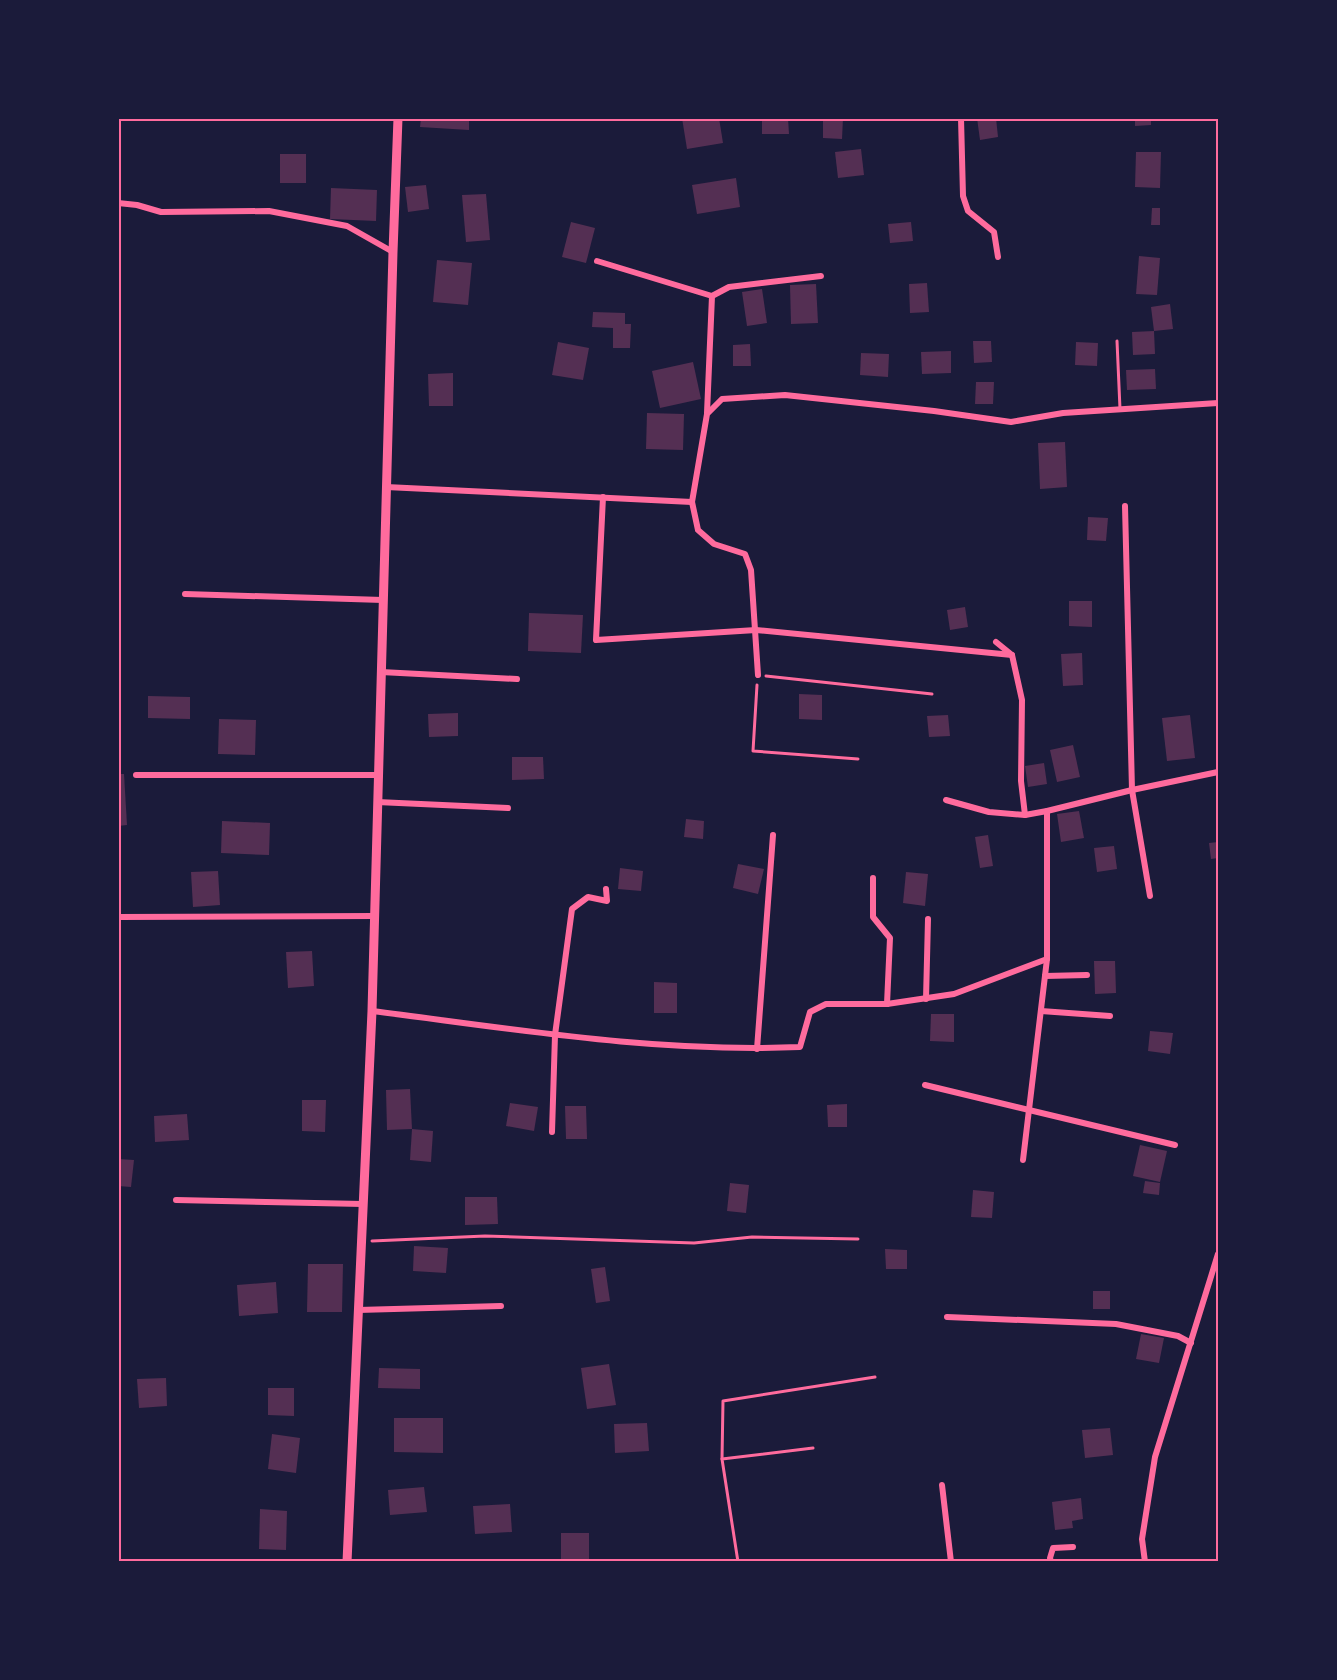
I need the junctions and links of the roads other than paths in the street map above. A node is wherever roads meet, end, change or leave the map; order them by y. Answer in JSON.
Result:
{"nodes":[{"id":1,"x":399,"y":118,"type":"edge"},
{"id":2,"x":961,"y":118,"type":"edge"},
{"id":3,"x":118,"y":203,"type":"edge"},
{"id":4,"x":393,"y":252,"type":"junction"},
{"id":5,"x":998,"y":257,"type":"dead end"},
{"id":6,"x":597,"y":261,"type":"dead end"},
{"id":7,"x":821,"y":276,"type":"dead end"},
{"id":8,"x":712,"y":296,"type":"junction"},
{"id":9,"x":1117,"y":341,"type":"dead end"},
{"id":10,"x":1218,"y":403,"type":"edge"},
{"id":11,"x":1120,"y":409,"type":"junction"},
{"id":12,"x":707,"y":414,"type":"junction"},
{"id":13,"x":386,"y":487,"type":"junction"},
{"id":14,"x":603,"y":497,"type":"junction"},
{"id":15,"x":692,"y":502,"type":"junction"},
{"id":16,"x":1125,"y":506,"type":"dead end"},
{"id":17,"x":185,"y":594,"type":"dead end"},
{"id":18,"x":383,"y":600,"type":"junction"},
{"id":19,"x":756,"y":630,"type":"junction"},
{"id":20,"x":996,"y":642,"type":"dead end"},
{"id":21,"x":1012,"y":655,"type":"junction"},
{"id":22,"x":381,"y":672,"type":"junction"},
{"id":23,"x":758,"y":675,"type":"road end"},
{"id":24,"x":517,"y":679,"type":"dead end"},
{"id":25,"x":1218,"y":772,"type":"edge"},
{"id":26,"x":136,"y":775,"type":"dead end"},
{"id":27,"x":378,"y":775,"type":"junction"},
{"id":28,"x":1132,"y":790,"type":"junction"},
{"id":29,"x":946,"y":800,"type":"dead end"},
{"id":30,"x":378,"y":802,"type":"junction"},
{"id":31,"x":508,"y":808,"type":"dead end"},
{"id":32,"x":1047,"y":811,"type":"junction"},
{"id":33,"x":1025,"y":814,"type":"junction"},
{"id":34,"x":773,"y":835,"type":"dead end"},
{"id":35,"x":873,"y":878,"type":"dead end"},
{"id":36,"x":606,"y":889,"type":"dead end"},
{"id":37,"x":1150,"y":896,"type":"dead end"},
{"id":38,"x":374,"y":916,"type":"junction"},
{"id":39,"x":118,"y":917,"type":"edge"},
{"id":40,"x":928,"y":919,"type":"dead end"},
{"id":41,"x":1047,"y":959,"type":"junction"},
{"id":42,"x":1087,"y":975,"type":"dead end"},
{"id":43,"x":1045,"y":976,"type":"junction"},
{"id":44,"x":926,"y":999,"type":"junction"},
{"id":45,"x":887,"y":1004,"type":"junction"},
{"id":46,"x":372,"y":1011,"type":"junction"},
{"id":47,"x":1041,"y":1011,"type":"junction"},
{"id":48,"x":1110,"y":1017,"type":"dead end"},
{"id":49,"x":555,"y":1035,"type":"junction"},
{"id":50,"x":757,"y":1049,"type":"junction"},
{"id":51,"x":925,"y":1085,"type":"dead end"},
{"id":52,"x":1030,"y":1110,"type":"junction"},
{"id":53,"x":552,"y":1132,"type":"dead end"},
{"id":54,"x":1175,"y":1145,"type":"dead end"},
{"id":55,"x":1023,"y":1160,"type":"dead end"},
{"id":56,"x":176,"y":1200,"type":"dead end"},
{"id":57,"x":363,"y":1204,"type":"junction"},
{"id":58,"x":1218,"y":1254,"type":"edge"},
{"id":59,"x":501,"y":1305,"type":"dead end"},
{"id":60,"x":358,"y":1310,"type":"junction"},
{"id":61,"x":947,"y":1317,"type":"dead end"},
{"id":62,"x":1191,"y":1343,"type":"junction"},
{"id":63,"x":942,"y":1485,"type":"dead end"},
{"id":64,"x":1073,"y":1547,"type":"dead end"},
{"id":65,"x":346,"y":1562,"type":"edge"},
{"id":66,"x":951,"y":1562,"type":"edge"},
{"id":67,"x":1051,"y":1562,"type":"edge"},
{"id":68,"x":1145,"y":1562,"type":"edge"}],
"edges":[{"from":1,"to":4,"type":"main road"},
{"from":2,"to":5,"type":"street"},
{"from":3,"to":4,"type":"street"},
{"from":4,"to":13,"type":"main road"},
{"from":6,"to":8,"type":"street"},
{"from":7,"to":8,"type":"street"},
{"from":8,"to":12,"type":"street"},
{"from":9,"to":11,"type":"lane"},
{"from":10,"to":11,"type":"street"},
{"from":11,"to":12,"type":"street"},
{"from":12,"to":15,"type":"street"},
{"from":13,"to":14,"type":"street"},
{"from":13,"to":18,"type":"main road"},
{"from":14,"to":15,"type":"street"},
{"from":14,"to":19,"type":"street"},
{"from":15,"to":19,"type":"street"},
{"from":16,"to":28,"type":"street"},
{"from":17,"to":18,"type":"street"},
{"from":18,"to":22,"type":"main road"},
{"from":19,"to":21,"type":"street"},
{"from":19,"to":23,"type":"street"},
{"from":20,"to":21,"type":"street"},
{"from":21,"to":33,"type":"street"},
{"from":22,"to":24,"type":"street"},
{"from":22,"to":27,"type":"main road"},
{"from":25,"to":28,"type":"street"},
{"from":26,"to":27,"type":"street"},
{"from":27,"to":30,"type":"main road"},
{"from":28,"to":32,"type":"street"},
{"from":28,"to":37,"type":"street"},
{"from":29,"to":33,"type":"street"},
{"from":30,"to":31,"type":"street"},
{"from":30,"to":38,"type":"main road"},
{"from":32,"to":33,"type":"street"},
{"from":32,"to":41,"type":"street"},
{"from":34,"to":50,"type":"street"},
{"from":35,"to":45,"type":"street"},
{"from":36,"to":49,"type":"street"},
{"from":38,"to":39,"type":"street"},
{"from":38,"to":46,"type":"main road"},
{"from":40,"to":44,"type":"street"},
{"from":41,"to":43,"type":"street"},
{"from":41,"to":44,"type":"street"},
{"from":42,"to":43,"type":"street"},
{"from":43,"to":47,"type":"street"},
{"from":44,"to":45,"type":"street"},
{"from":45,"to":50,"type":"street"},
{"from":46,"to":49,"type":"street"},
{"from":46,"to":57,"type":"main road"},
{"from":47,"to":48,"type":"street"},
{"from":47,"to":52,"type":"street"},
{"from":49,"to":50,"type":"street"},
{"from":49,"to":53,"type":"street"},
{"from":51,"to":52,"type":"street"},
{"from":52,"to":54,"type":"street"},
{"from":52,"to":55,"type":"street"},
{"from":56,"to":57,"type":"street"},
{"from":57,"to":60,"type":"main road"},
{"from":58,"to":62,"type":"street"},
{"from":59,"to":60,"type":"street"},
{"from":60,"to":65,"type":"main road"},
{"from":61,"to":62,"type":"street"},
{"from":62,"to":68,"type":"street"},
{"from":63,"to":66,"type":"street"},
{"from":64,"to":67,"type":"street"}]}
